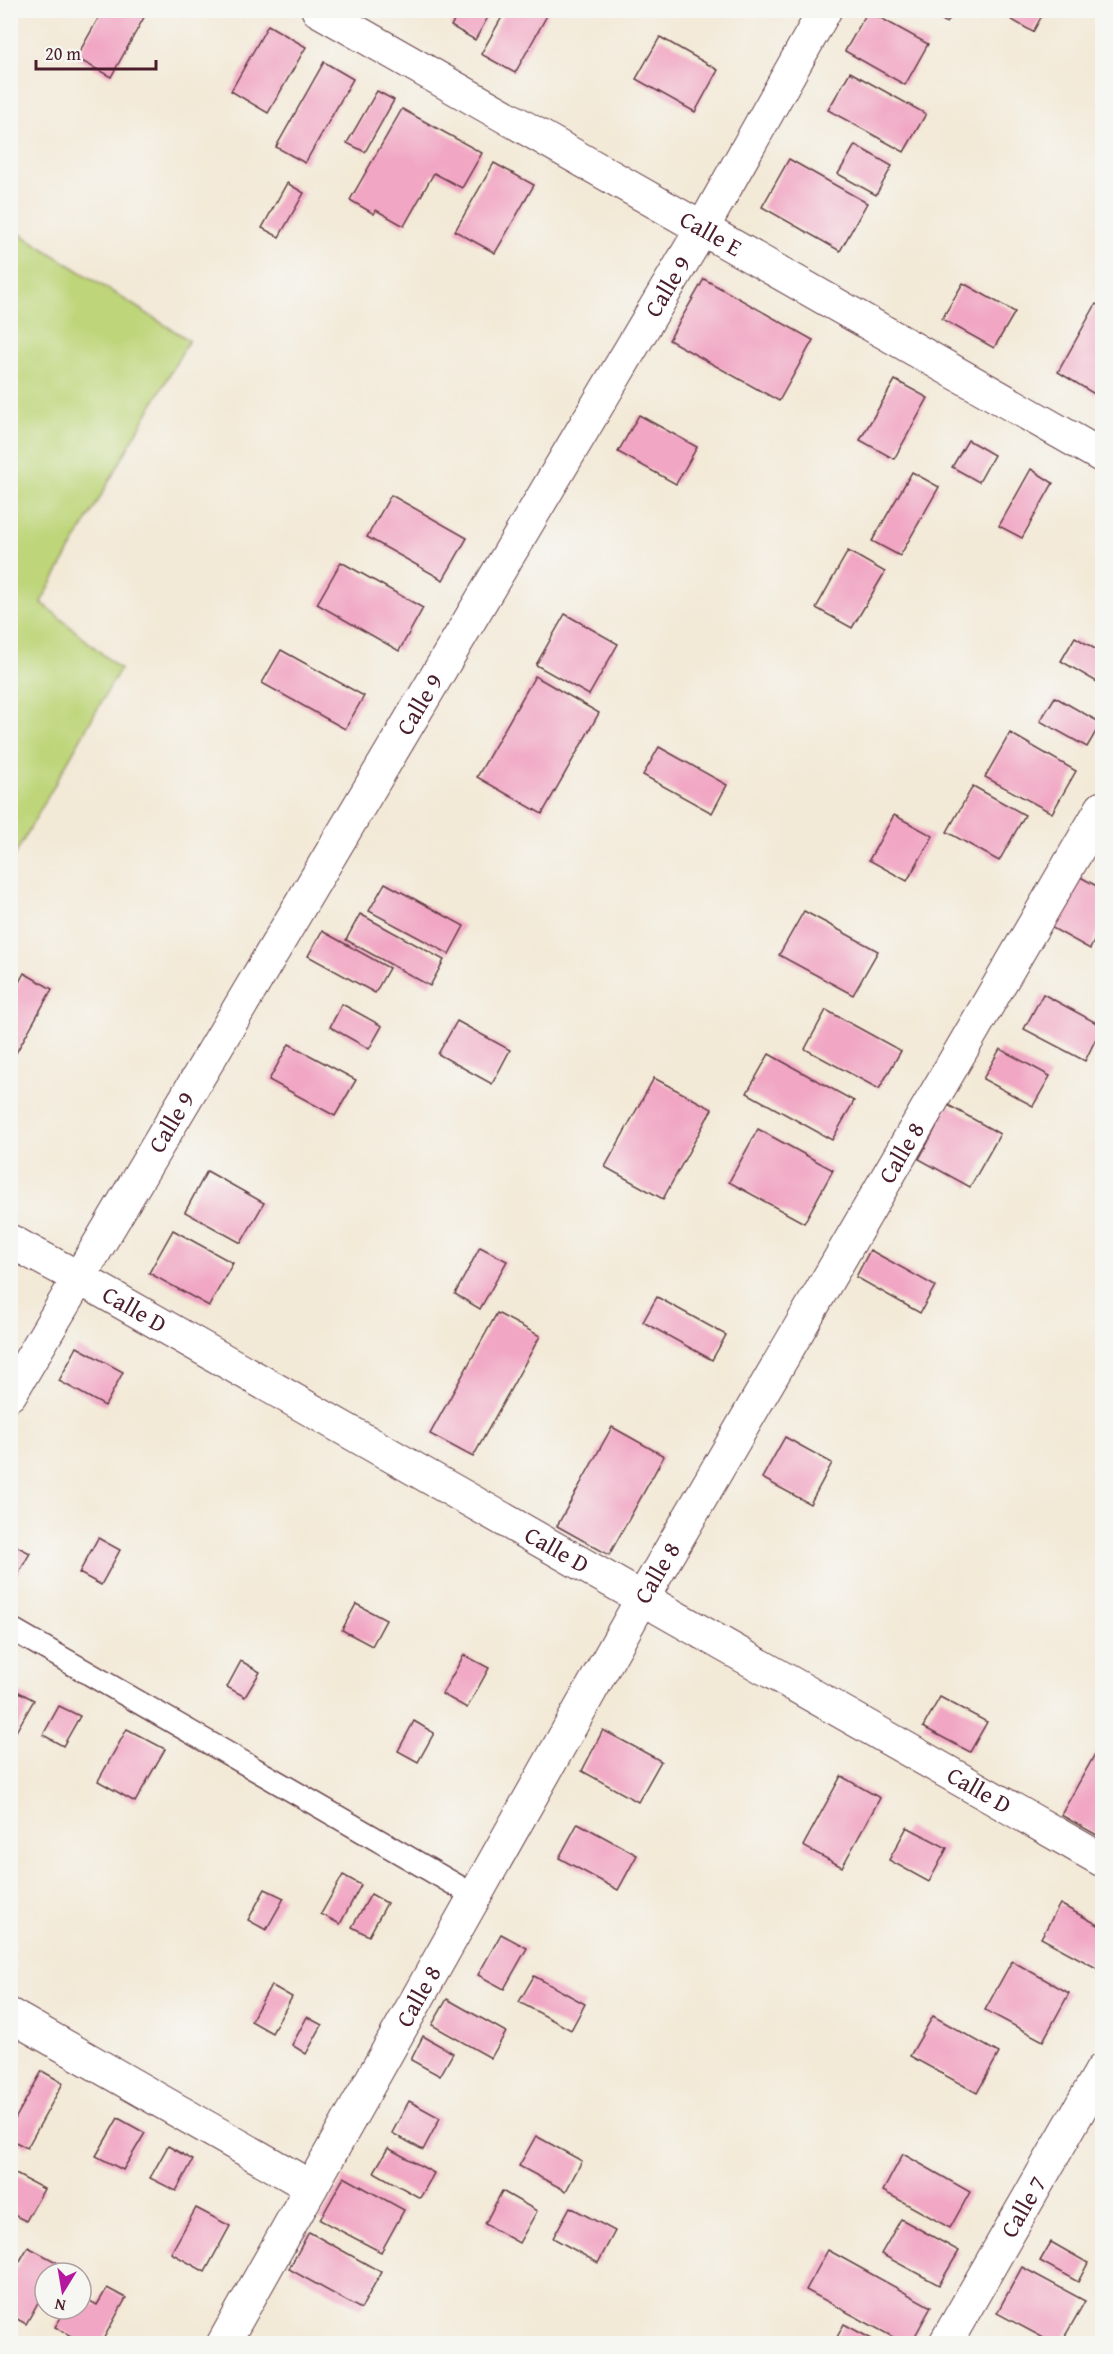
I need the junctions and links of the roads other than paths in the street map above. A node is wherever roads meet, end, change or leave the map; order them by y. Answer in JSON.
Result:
{"nodes":[{"id":1,"x":318,"y":10,"type":"edge"},
{"id":2,"x":825,"y":10,"type":"edge"},
{"id":3,"x":702,"y":229,"type":"junction"},
{"id":4,"x":1102,"y":456,"type":"edge"},
{"id":5,"x":1102,"y":808,"type":"edge"},
{"id":6,"x":10,"y":1241,"type":"edge"},
{"id":7,"x":81,"y":1279,"type":"junction"},
{"id":8,"x":10,"y":1394,"type":"edge"},
{"id":9,"x":642,"y":1599,"type":"junction"},
{"id":10,"x":10,"y":1628,"type":"edge"},
{"id":11,"x":1102,"y":1860,"type":"edge"},
{"id":12,"x":475,"y":1896,"type":"junction"},
{"id":13,"x":10,"y":2015,"type":"edge"},
{"id":14,"x":1102,"y":2070,"type":"edge"},
{"id":15,"x":311,"y":2187,"type":"junction"},
{"id":16,"x":223,"y":2343,"type":"edge"},
{"id":17,"x":945,"y":2343,"type":"edge"}],
"edges":[{"from":1,"to":3,"type":"street","name":"Calle E"},
{"from":2,"to":3,"type":"street","name":"Calle 9"},
{"from":3,"to":4,"type":"street","name":"Calle E"},
{"from":3,"to":7,"type":"street","name":"Calle 9"},
{"from":5,"to":9,"type":"street","name":"Calle 8"},
{"from":6,"to":7,"type":"street","name":"Calle D"},
{"from":7,"to":8,"type":"street","name":"Calle 9"},
{"from":7,"to":9,"type":"street","name":"Calle D"},
{"from":9,"to":11,"type":"street","name":"Calle D"},
{"from":9,"to":12,"type":"street","name":"Calle 8"},
{"from":10,"to":12,"type":"lane"},
{"from":12,"to":15,"type":"street","name":"Calle 8"},
{"from":13,"to":15,"type":"street"},
{"from":14,"to":17,"type":"street","name":"Calle 7"},
{"from":15,"to":16,"type":"street","name":"Calle 8"}]}
